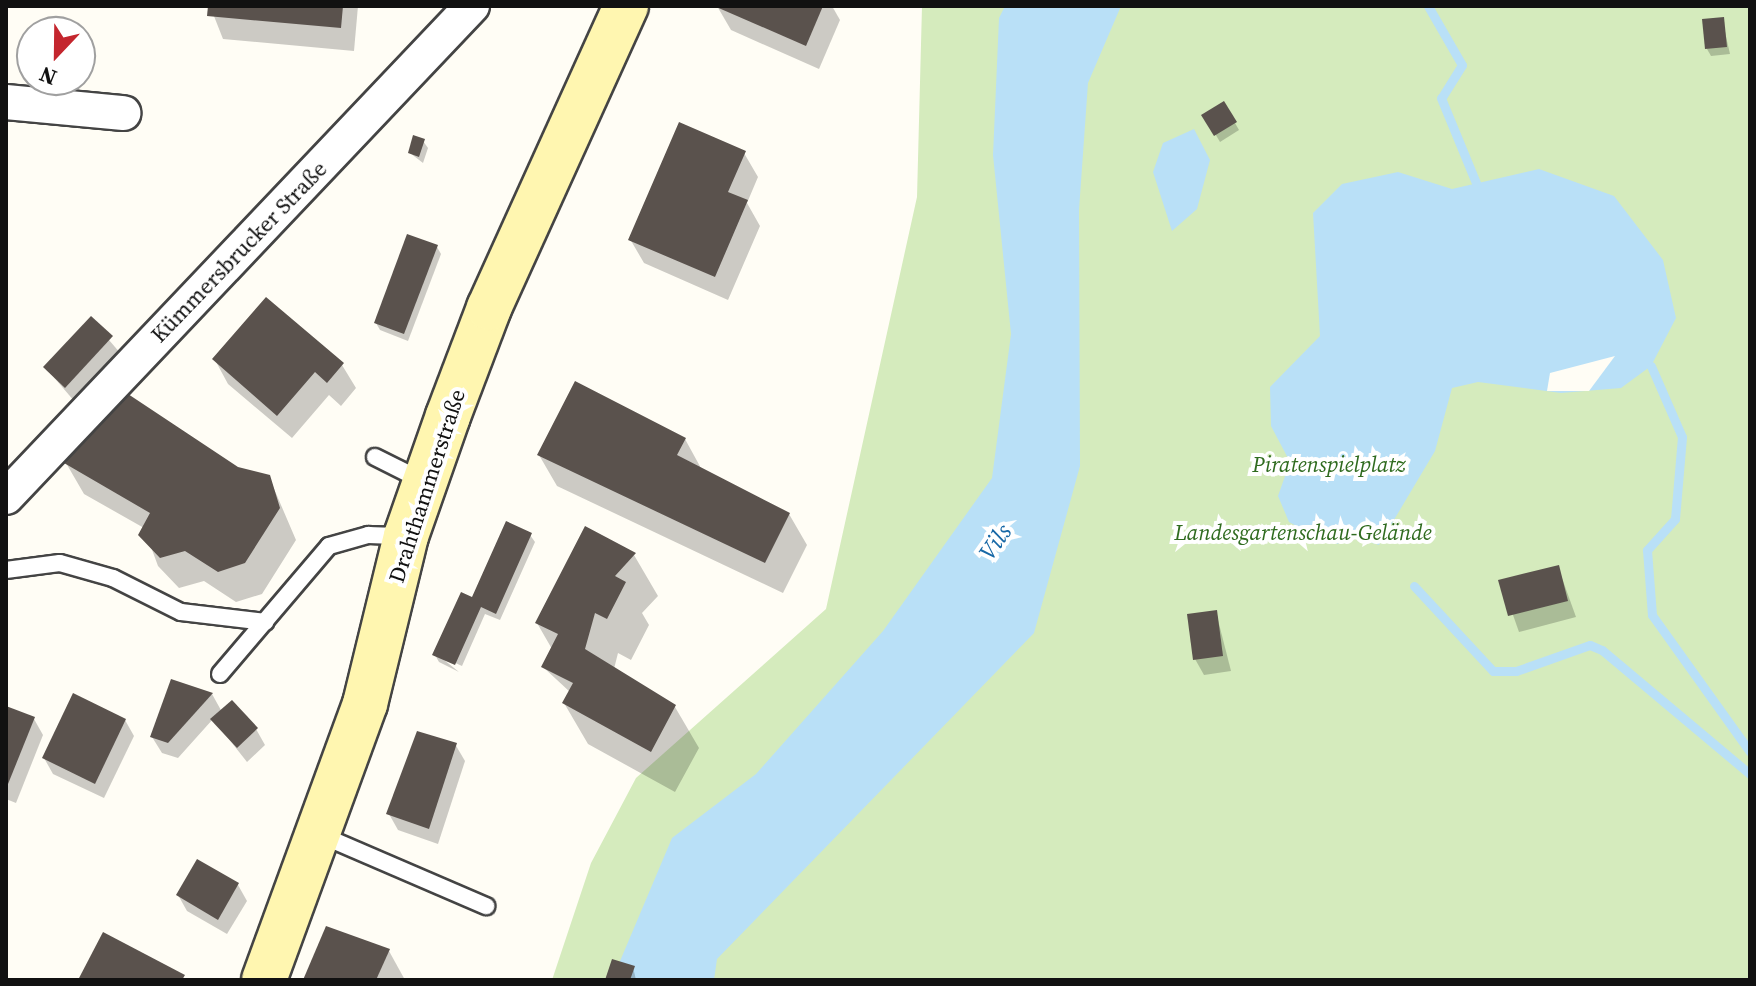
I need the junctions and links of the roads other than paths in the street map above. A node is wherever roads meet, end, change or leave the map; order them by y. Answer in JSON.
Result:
{"nodes":[{"id":1,"x":472,"y":6,"type":"edge"},
{"id":2,"x":626,"y":6,"type":"edge"},
{"id":3,"x":6,"y":102,"type":"edge"},
{"id":4,"x":123,"y":113,"type":"dead end"},
{"id":5,"x":375,"y":457,"type":"dead end"},
{"id":6,"x":426,"y":482,"type":"junction"},
{"id":7,"x":6,"y":497,"type":"edge"},
{"id":8,"x":406,"y":536,"type":"junction"},
{"id":9,"x":6,"y":570,"type":"edge"},
{"id":10,"x":265,"y":622,"type":"junction"},
{"id":11,"x":220,"y":674,"type":"dead end"},
{"id":12,"x":321,"y":835,"type":"junction"},
{"id":13,"x":486,"y":906,"type":"dead end"},
{"id":14,"x":264,"y":980,"type":"edge"}],
"edges":[{"from":1,"to":7,"type":"street","name":"Kümmersbrucker Straße"},
{"from":2,"to":6,"type":"main road","name":"Drahthammerstraße"},
{"from":3,"to":4,"type":"street"},
{"from":5,"to":6,"type":"lane"},
{"from":6,"to":8,"type":"main road","name":"Drahthammerstraße"},
{"from":8,"to":10,"type":"lane"},
{"from":8,"to":12,"type":"main road","name":"Drahthammerstraße"},
{"from":9,"to":10,"type":"lane"},
{"from":10,"to":11,"type":"lane"},
{"from":12,"to":13,"type":"lane"},
{"from":12,"to":14,"type":"main road","name":"Drahthammerstraße"}]}
